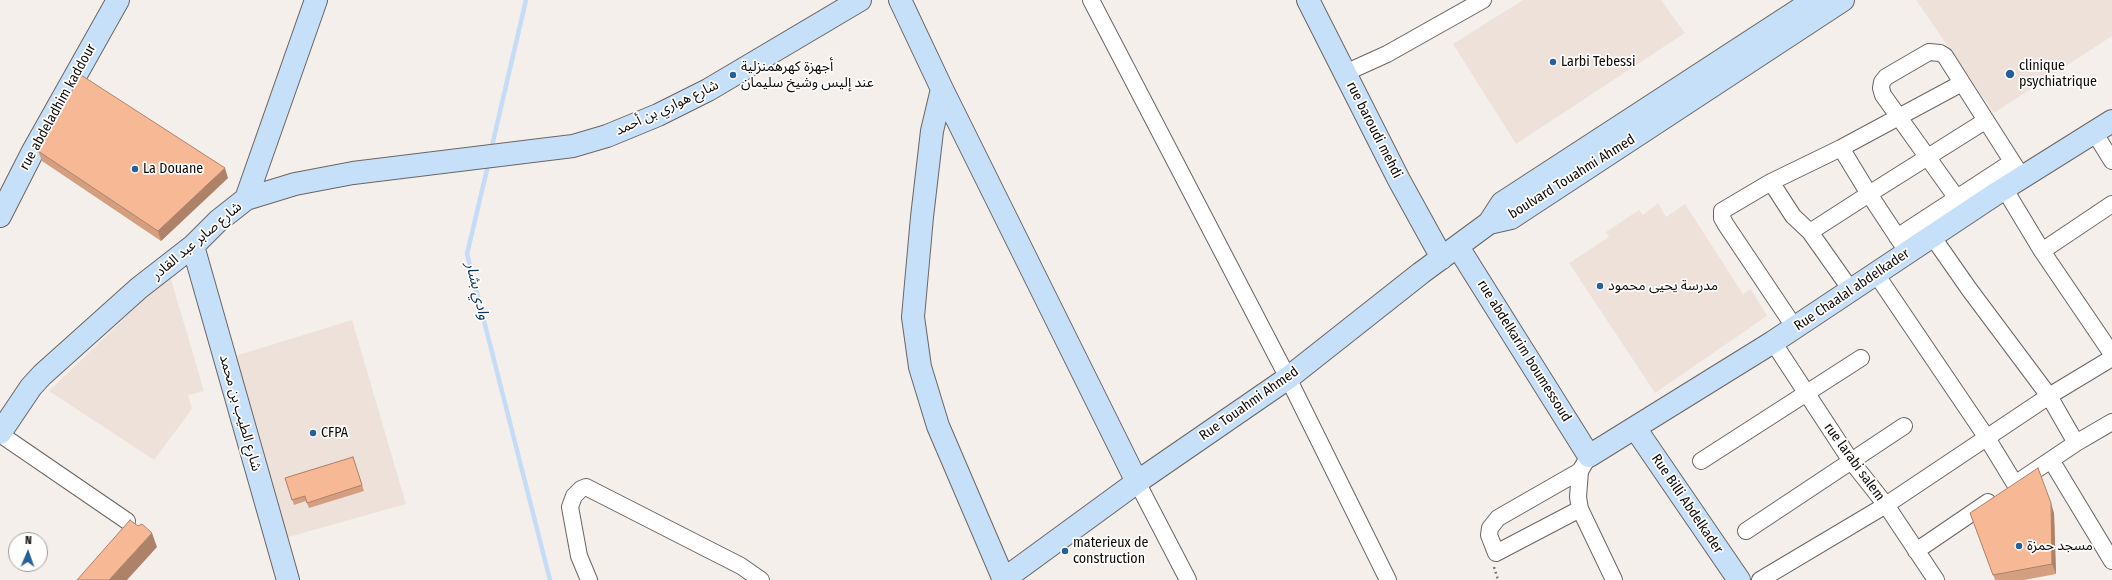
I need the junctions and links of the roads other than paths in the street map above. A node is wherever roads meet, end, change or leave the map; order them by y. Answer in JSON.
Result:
{"nodes":[{"id":1,"x":118,"y":0,"type":"edge"},
{"id":2,"x":316,"y":0,"type":"edge"},
{"id":3,"x":860,"y":0,"type":"edge"},
{"id":4,"x":900,"y":0,"type":"edge"},
{"id":5,"x":1308,"y":0,"type":"edge"},
{"id":6,"x":1483,"y":0,"type":"edge"},
{"id":7,"x":1814,"y":0,"type":"edge"},
{"id":8,"x":1843,"y":0,"type":"edge"},
{"id":9,"x":1097,"y":2,"type":"edge"},
{"id":10,"x":1346,"y":73,"type":"junction"},
{"id":11,"x":1962,"y":83,"type":"junction"},
{"id":12,"x":942,"y":89,"type":"junction"},
{"id":13,"x":1898,"y":118,"type":"junction"},
{"id":14,"x":1985,"y":121,"type":"junction"},
{"id":15,"x":2103,"y":127,"type":"edge"},
{"id":16,"x":573,"y":146,"type":"joint"},
{"id":17,"x":1841,"y":148,"type":"junction"},
{"id":18,"x":1927,"y":157,"type":"junction"},
{"id":19,"x":2112,"y":161,"type":"edge"},
{"id":20,"x":2013,"y":176,"type":"junction"},
{"id":21,"x":1771,"y":182,"type":"junction"},
{"id":22,"x":1869,"y":194,"type":"junction"},
{"id":23,"x":1956,"y":197,"type":"junction"},
{"id":24,"x":246,"y":199,"type":"junction"},
{"id":25,"x":2112,"y":204,"type":"edge"},
{"id":26,"x":0,"y":216,"type":"edge"},
{"id":27,"x":1489,"y":223,"type":"junction"},
{"id":28,"x":1810,"y":232,"type":"junction"},
{"id":29,"x":1932,"y":236,"type":"junction"},
{"id":30,"x":1902,"y":245,"type":"junction"},
{"id":31,"x":193,"y":246,"type":"junction"},
{"id":32,"x":2042,"y":250,"type":"junction"},
{"id":33,"x":1450,"y":252,"type":"junction"},
{"id":34,"x":1876,"y":274,"type":"junction"},
{"id":35,"x":1851,"y":290,"type":"junction"},
{"id":36,"x":1795,"y":328,"type":"junction"},
{"id":37,"x":1773,"y":342,"type":"junction"},
{"id":38,"x":2112,"y":354,"type":"edge"},
{"id":39,"x":1861,"y":358,"type":"dead end"},
{"id":40,"x":2112,"y":358,"type":"edge"},
{"id":41,"x":1288,"y":378,"type":"junction"},
{"id":42,"x":1806,"y":393,"type":"junction"},
{"id":43,"x":2049,"y":396,"type":"junction"},
{"id":44,"x":2112,"y":422,"type":"edge"},
{"id":45,"x":1904,"y":426,"type":"dead end"},
{"id":46,"x":1635,"y":428,"type":"junction"},
{"id":47,"x":0,"y":433,"type":"edge"},
{"id":48,"x":1987,"y":438,"type":"junction"},
{"id":49,"x":2076,"y":443,"type":"junction"},
{"id":50,"x":1701,"y":460,"type":"dead end"},
{"id":51,"x":2051,"y":460,"type":"junction"},
{"id":52,"x":1851,"y":461,"type":"junction"},
{"id":53,"x":1585,"y":463,"type":"junction"},
{"id":54,"x":1137,"y":482,"type":"junction"},
{"id":55,"x":2015,"y":484,"type":"junction"},
{"id":56,"x":1886,"y":505,"type":"junction"},
{"id":57,"x":1580,"y":509,"type":"junction"},
{"id":58,"x":127,"y":521,"type":"edge"},
{"id":59,"x":1746,"y":531,"type":"dead end"},
{"id":60,"x":1916,"y":551,"type":"junction"},
{"id":61,"x":2112,"y":561,"type":"edge"},
{"id":62,"x":288,"y":580,"type":"edge"},
{"id":63,"x":589,"y":580,"type":"edge"},
{"id":64,"x":761,"y":580,"type":"edge"},
{"id":65,"x":1004,"y":580,"type":"edge"},
{"id":66,"x":1188,"y":580,"type":"edge"},
{"id":67,"x":1388,"y":580,"type":"edge"},
{"id":68,"x":1614,"y":580,"type":"edge"},
{"id":69,"x":1739,"y":580,"type":"edge"},
{"id":70,"x":1760,"y":580,"type":"edge"},
{"id":71,"x":1936,"y":580,"type":"edge"}],
"edges":[{"from":1,"to":26,"type":"street","name":"rue abdeladhim kaddour"},
{"from":2,"to":24,"type":"street"},
{"from":3,"to":16,"type":"street","name":"شارع هواري بن أحمد"},
{"from":4,"to":12,"type":"street"},
{"from":5,"to":10,"type":"street","name":"rue baroudi mehdi"},
{"from":6,"to":10,"type":"street"},
{"from":7,"to":27,"type":"street","name":"boulvard Touahmi Ahmed"},
{"from":8,"to":27,"type":"street","name":"boulvard Touahmi Ahmed"},
{"from":9,"to":41,"type":"street"},
{"from":10,"to":33,"type":"street","name":"rue baroudi mehdi"},
{"from":11,"to":13,"type":"street"},
{"from":11,"to":13,"type":"street"},
{"from":11,"to":14,"type":"street"},
{"from":12,"to":54,"type":"street"},
{"from":12,"to":65,"type":"street"},
{"from":13,"to":17,"type":"street"},
{"from":13,"to":18,"type":"street"},
{"from":14,"to":18,"type":"street"},
{"from":14,"to":20,"type":"street"},
{"from":15,"to":19,"type":"street"},
{"from":15,"to":20,"type":"street","name":"Rue Chaalal abdelkader"},
{"from":16,"to":24,"type":"street","name":"شارع صابر عبد القادر"},
{"from":17,"to":21,"type":"street"},
{"from":17,"to":22,"type":"street"},
{"from":18,"to":22,"type":"street"},
{"from":18,"to":23,"type":"street"},
{"from":20,"to":23,"type":"street"},
{"from":20,"to":29,"type":"street","name":"Rue Chaalal abdelkader"},
{"from":20,"to":32,"type":"street"},
{"from":21,"to":28,"type":"street"},
{"from":21,"to":36,"type":"street"},
{"from":22,"to":28,"type":"street"},
{"from":22,"to":30,"type":"street"},
{"from":23,"to":30,"type":"street"},
{"from":24,"to":31,"type":"street","name":"شارع صابر عبد القادر"},
{"from":25,"to":32,"type":"street"},
{"from":27,"to":33,"type":"street","name":"Rue Touahmi Ahmed"},
{"from":28,"to":35,"type":"street"},
{"from":29,"to":30,"type":"street","name":"Rue Chaalal abdelkader"},
{"from":29,"to":43,"type":"street"},
{"from":30,"to":34,"type":"street","name":"Rue Chaalal abdelkader"},
{"from":31,"to":47,"type":"street","name":"شارع صابر عبد القادر"},
{"from":31,"to":62,"type":"street","name":"شارع الطيب بن محمد"},
{"from":32,"to":38,"type":"street"},
{"from":33,"to":41,"type":"street","name":"Rue Touahmi Ahmed"},
{"from":33,"to":53,"type":"street","name":"rue abdelkarim boumessoud"},
{"from":34,"to":35,"type":"street","name":"Rue Chaalal abdelkader"},
{"from":34,"to":48,"type":"street"},
{"from":35,"to":36,"type":"street","name":"Rue Chaalal abdelkader"},
{"from":36,"to":37,"type":"street","name":"Rue Chaalal abdelkader"},
{"from":37,"to":42,"type":"street","name":"rue larabi salem"},
{"from":37,"to":46,"type":"street","name":"Rue Chaalal abdelkader"},
{"from":39,"to":42,"type":"street"},
{"from":40,"to":43,"type":"street"},
{"from":41,"to":54,"type":"street","name":"Rue Touahmi Ahmed"},
{"from":41,"to":67,"type":"street"},
{"from":42,"to":50,"type":"street"},
{"from":42,"to":52,"type":"street","name":"rue larabi salem"},
{"from":43,"to":48,"type":"street"},
{"from":43,"to":49,"type":"street"},
{"from":44,"to":49,"type":"street"},
{"from":45,"to":52,"type":"street"},
{"from":46,"to":53,"type":"street","name":"Rue Chaalal abdelkader"},
{"from":46,"to":69,"type":"street","name":"Rue Billi Abdelkader"},
{"from":47,"to":58,"type":"street"},
{"from":48,"to":55,"type":"street"},
{"from":48,"to":56,"type":"street"},
{"from":49,"to":51,"type":"street"},
{"from":51,"to":55,"type":"street"},
{"from":51,"to":61,"type":"street"},
{"from":52,"to":56,"type":"street","name":"rue larabi salem"},
{"from":52,"to":59,"type":"street"},
{"from":53,"to":57,"type":"street"},
{"from":53,"to":57,"type":"street"},
{"from":54,"to":65,"type":"street","name":"Rue Touahmi Ahmed"},
{"from":54,"to":66,"type":"street"},
{"from":55,"to":60,"type":"street"},
{"from":56,"to":60,"type":"street","name":"rue larabi salem"},
{"from":56,"to":70,"type":"street"},
{"from":57,"to":68,"type":"street"},
{"from":60,"to":71,"type":"street","name":"rue larabi salem"},
{"from":63,"to":64,"type":"street"}]}
